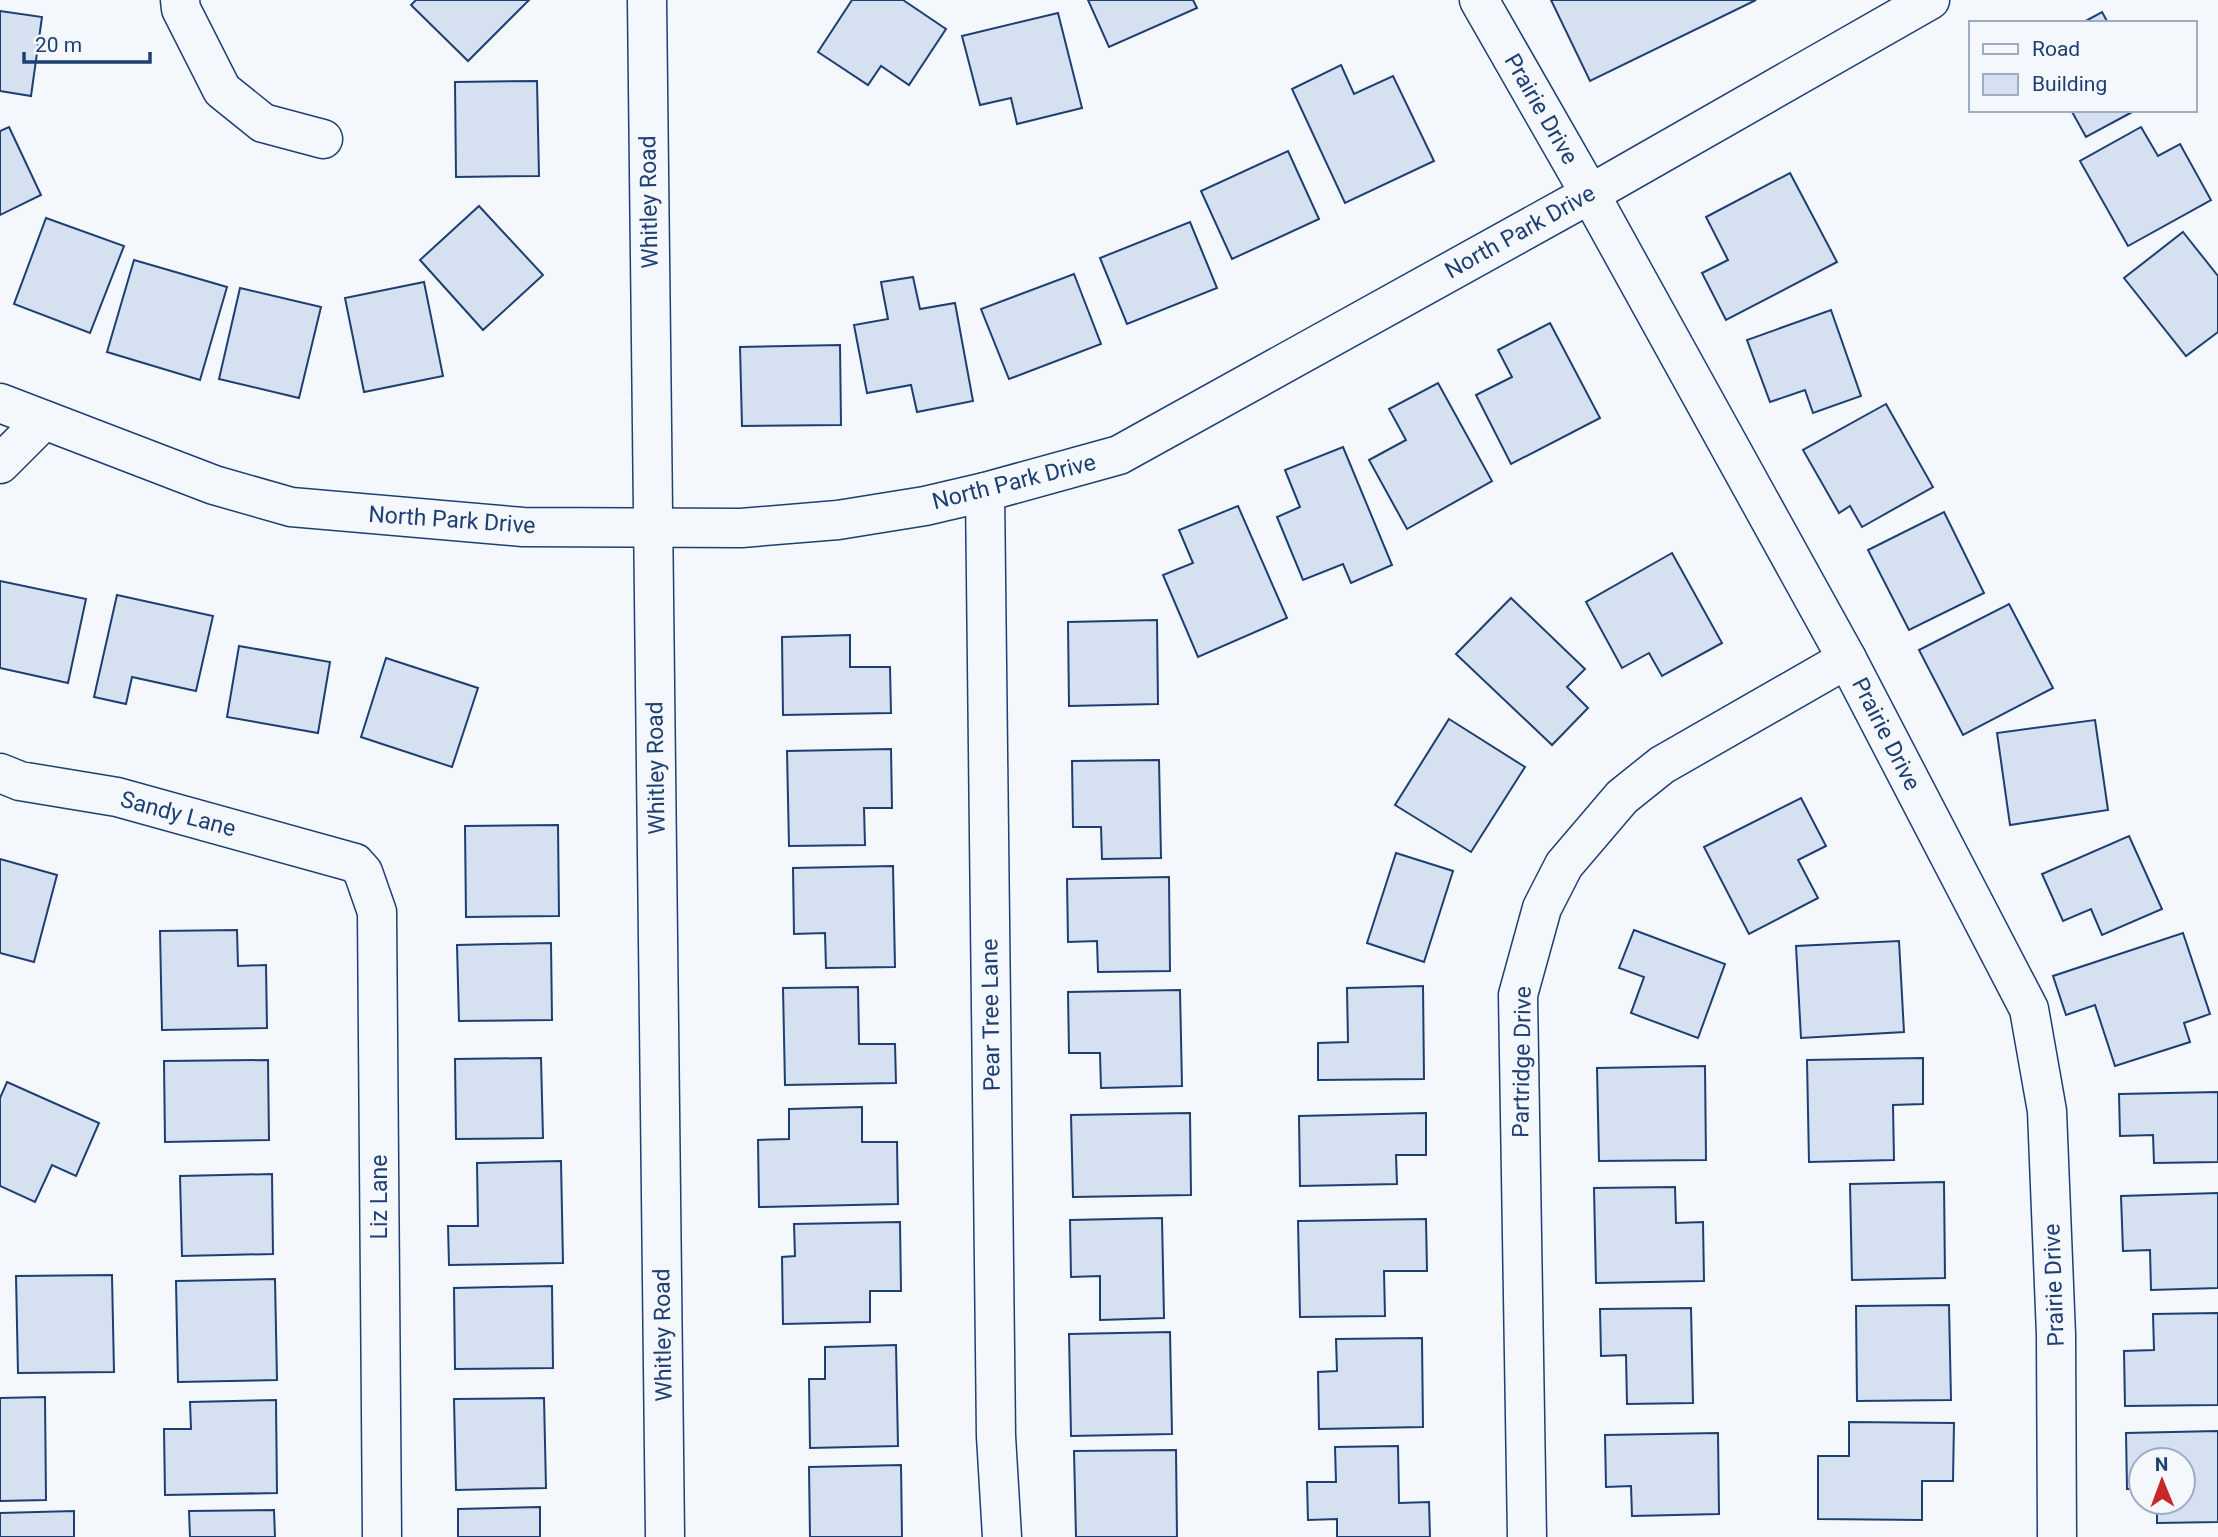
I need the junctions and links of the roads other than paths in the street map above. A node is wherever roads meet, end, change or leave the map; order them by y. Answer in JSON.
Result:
{"nodes":[{"id":1,"x":180,"y":0,"type":"edge"},
{"id":2,"x":647,"y":0,"type":"edge"},
{"id":3,"x":1479,"y":0,"type":"edge"},
{"id":4,"x":1930,"y":0,"type":"edge"},
{"id":5,"x":323,"y":139,"type":"dead end"},
{"id":6,"x":1590,"y":194,"type":"junction"},
{"id":7,"x":0,"y":403,"type":"edge"},
{"id":8,"x":44,"y":420,"type":"junction"},
{"id":9,"x":0,"y":464,"type":"edge"},
{"id":10,"x":985,"y":492,"type":"junction"},
{"id":11,"x":653,"y":528,"type":"junction"},
{"id":12,"x":1847,"y":659,"type":"junction"},
{"id":13,"x":0,"y":773,"type":"edge"},
{"id":14,"x":355,"y":863,"type":"joint"},
{"id":15,"x":382,"y":1537,"type":"edge"},
{"id":16,"x":665,"y":1537,"type":"edge"},
{"id":17,"x":1002,"y":1537,"type":"edge"},
{"id":18,"x":1527,"y":1537,"type":"edge"},
{"id":19,"x":2057,"y":1537,"type":"edge"}],
"edges":[{"from":1,"to":5,"type":"street"},
{"from":2,"to":11,"type":"street","name":"Whitley Road"},
{"from":3,"to":6,"type":"street","name":"Prairie Drive"},
{"from":4,"to":6,"type":"street","name":"North Park Drive"},
{"from":6,"to":10,"type":"street","name":"North Park Drive"},
{"from":6,"to":12,"type":"street","name":"Prairie Drive"},
{"from":7,"to":8,"type":"street","name":"North Park Drive"},
{"from":8,"to":9,"type":"street"},
{"from":8,"to":11,"type":"street","name":"North Park Drive"},
{"from":10,"to":11,"type":"street","name":"North Park Drive"},
{"from":10,"to":17,"type":"street","name":"Pear Tree Lane"},
{"from":11,"to":16,"type":"street","name":"Whitley Road"},
{"from":12,"to":18,"type":"street","name":"Partridge Drive"},
{"from":12,"to":19,"type":"street","name":"Prairie Drive"},
{"from":13,"to":14,"type":"street","name":"Sandy Lane"},
{"from":14,"to":15,"type":"street","name":"Liz Lane"}]}
